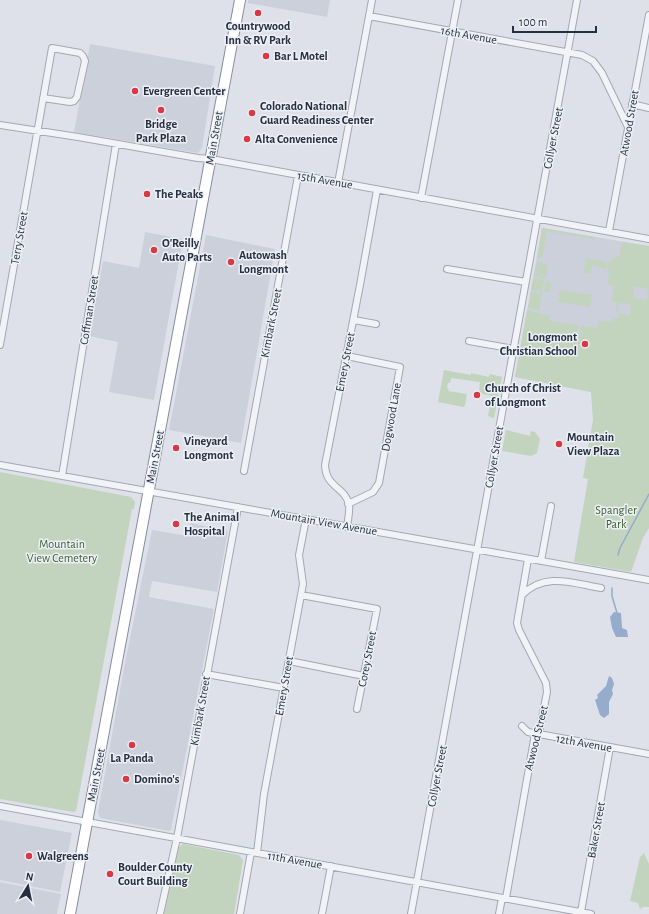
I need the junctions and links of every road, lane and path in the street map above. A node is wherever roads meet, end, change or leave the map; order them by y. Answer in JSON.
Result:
{"nodes":[{"id":1,"x":240,"y":0,"type":"edge"},
{"id":2,"x":372,"y":0,"type":"edge"},
{"id":3,"x":458,"y":0,"type":"edge"},
{"id":4,"x":577,"y":0,"type":"edge"},
{"id":5,"x":649,"y":15,"type":"edge"},
{"id":6,"x":369,"y":16,"type":"junction"},
{"id":7,"x":451,"y":32,"type":"junction"},
{"id":8,"x":647,"y":38,"type":"edge"},
{"id":9,"x":568,"y":52,"type":"junction"},
{"id":10,"x":43,"y":98,"type":"junction"},
{"id":11,"x":632,"y":104,"type":"junction"},
{"id":12,"x":649,"y":108,"type":"edge"},
{"id":13,"x":0,"y":125,"type":"edge"},
{"id":14,"x":628,"y":127,"type":"junction"},
{"id":15,"x":37,"y":130,"type":"junction"},
{"id":16,"x":116,"y":144,"type":"junction"},
{"id":17,"x":211,"y":159,"type":"junction"},
{"id":18,"x":298,"y":176,"type":"junction"},
{"id":19,"x":338,"y":183,"type":"junction"},
{"id":20,"x":377,"y":190,"type":"junction"},
{"id":21,"x":420,"y":198,"type":"junction"},
{"id":22,"x":538,"y":218,"type":"junction"},
{"id":23,"x":609,"y":231,"type":"junction"},
{"id":24,"x":649,"y":238,"type":"edge"},
{"id":25,"x":447,"y":269,"type":"dead end"},
{"id":26,"x":526,"y":282,"type":"junction"},
{"id":27,"x":0,"y":296,"type":"edge"},
{"id":28,"x":8,"y":297,"type":"junction"},
{"id":29,"x":354,"y":320,"type":"junction"},
{"id":30,"x":376,"y":324,"type":"dead end"},
{"id":31,"x":469,"y":341,"type":"dead end"},
{"id":32,"x":0,"y":345,"type":"edge"},
{"id":33,"x":514,"y":348,"type":"junction"},
{"id":34,"x":347,"y":356,"type":"junction"},
{"id":35,"x":0,"y":465,"type":"edge"},
{"id":36,"x":244,"y":471,"type":"dead end"},
{"id":37,"x":62,"y":476,"type":"junction"},
{"id":38,"x":149,"y":491,"type":"junction"},
{"id":39,"x":348,"y":504,"type":"junction"},
{"id":40,"x":551,"y":506,"type":"dead end"},
{"id":41,"x":238,"y":507,"type":"junction"},
{"id":42,"x":306,"y":519,"type":"junction"},
{"id":43,"x":347,"y":527,"type":"junction"},
{"id":44,"x":478,"y":550,"type":"junction"},
{"id":45,"x":528,"y":559,"type":"junction"},
{"id":46,"x":541,"y":561,"type":"junction"},
{"id":47,"x":649,"y":580,"type":"edge"},
{"id":48,"x":601,"y":588,"type":"dead end"},
{"id":49,"x":301,"y":595,"type":"junction"},
{"id":50,"x":522,"y":595,"type":"junction"},
{"id":51,"x":289,"y":661,"type":"junction"},
{"id":52,"x":206,"y":674,"type":"junction"},
{"id":53,"x":364,"y":676,"type":"junction"},
{"id":54,"x":284,"y":688,"type":"junction"},
{"id":55,"x":357,"y":709,"type":"dead end"},
{"id":56,"x":522,"y":726,"type":"dead end"},
{"id":57,"x":535,"y":734,"type":"junction"},
{"id":58,"x":610,"y":747,"type":"junction"},
{"id":59,"x":649,"y":754,"type":"edge"},
{"id":60,"x":0,"y":806,"type":"edge"},
{"id":61,"x":87,"y":821,"type":"junction"},
{"id":62,"x":177,"y":838,"type":"junction"},
{"id":63,"x":254,"y":852,"type":"junction"},
{"id":64,"x":331,"y":866,"type":"junction"},
{"id":65,"x":417,"y":882,"type":"junction"},
{"id":66,"x":504,"y":898,"type":"junction"},
{"id":67,"x":581,"y":912,"type":"junction"},
{"id":68,"x":70,"y":914,"type":"edge"},
{"id":69,"x":160,"y":914,"type":"edge"},
{"id":70,"x":240,"y":914,"type":"edge"},
{"id":71,"x":322,"y":914,"type":"edge"},
{"id":72,"x":411,"y":914,"type":"edge"},
{"id":73,"x":499,"y":914,"type":"edge"},
{"id":74,"x":591,"y":914,"type":"edge"}],
"edges":[{"from":1,"to":17,"type":"highway","name":"Main Street"},
{"from":2,"to":6,"type":"street"},
{"from":3,"to":7,"type":"street"},
{"from":4,"to":9,"type":"street","name":"Collyer Street"},
{"from":5,"to":8,"type":"street","name":"Atwood Street"},
{"from":6,"to":7,"type":"street","name":"16th Avenue"},
{"from":6,"to":19,"type":"street"},
{"from":7,"to":9,"type":"street","name":"16th Avenue"},
{"from":7,"to":21,"type":"street"},
{"from":8,"to":11,"type":"street","name":"Atwood Street"},
{"from":9,"to":14,"type":"street","name":"16th Avenue"},
{"from":9,"to":22,"type":"street","name":"Collyer Street"},
{"from":10,"to":10,"type":"street","name":"Terry Street"},
{"from":10,"to":15,"type":"street","name":"Terry Street"},
{"from":11,"to":12,"type":"street"},
{"from":11,"to":14,"type":"street","name":"Atwood Street"},
{"from":13,"to":15,"type":"street","name":"15th Avenue"},
{"from":14,"to":23,"type":"street","name":"Atwood Street"},
{"from":15,"to":16,"type":"street","name":"15th Avenue"},
{"from":15,"to":28,"type":"street","name":"Terry Street"},
{"from":16,"to":17,"type":"street","name":"15th Avenue"},
{"from":16,"to":37,"type":"street","name":"Coffman Street"},
{"from":17,"to":18,"type":"street","name":"15th Avenue"},
{"from":17,"to":38,"type":"highway","name":"Main Street"},
{"from":18,"to":19,"type":"street","name":"15th Avenue"},
{"from":18,"to":36,"type":"street","name":"Kimbark Street"},
{"from":19,"to":20,"type":"street","name":"15th Avenue"},
{"from":20,"to":21,"type":"street","name":"15th Avenue"},
{"from":20,"to":29,"type":"street","name":"Emery Street"},
{"from":21,"to":22,"type":"street","name":"15th Avenue"},
{"from":22,"to":23,"type":"street","name":"15th Avenue"},
{"from":22,"to":26,"type":"street","name":"Collyer Street"},
{"from":23,"to":24,"type":"street","name":"15th Avenue"},
{"from":25,"to":26,"type":"street"},
{"from":26,"to":33,"type":"street","name":"Collyer Street"},
{"from":27,"to":28,"type":"street"},
{"from":28,"to":32,"type":"street","name":"Terry Street"},
{"from":29,"to":30,"type":"street"},
{"from":29,"to":34,"type":"street","name":"Emery Street"},
{"from":31,"to":33,"type":"street"},
{"from":33,"to":44,"type":"street","name":"Collyer Street"},
{"from":34,"to":39,"type":"street","name":"Emery Street"},
{"from":34,"to":39,"type":"street","name":"Dogwood Lane"},
{"from":35,"to":37,"type":"street","name":"Mountain View Avenue"},
{"from":37,"to":38,"type":"street","name":"Mountain View Avenue"},
{"from":38,"to":41,"type":"street","name":"Mountain View Avenue"},
{"from":38,"to":61,"type":"highway","name":"Main Street"},
{"from":39,"to":43,"type":"street"},
{"from":40,"to":46,"type":"street"},
{"from":41,"to":42,"type":"street","name":"Mountain View Avenue"},
{"from":41,"to":52,"type":"street","name":"Kimbark Street"},
{"from":42,"to":43,"type":"street","name":"Mountain View Avenue"},
{"from":42,"to":49,"type":"street","name":"Emery Street"},
{"from":43,"to":44,"type":"street","name":"Mountain View Avenue"},
{"from":44,"to":45,"type":"street","name":"Mountain View Avenue"},
{"from":44,"to":65,"type":"street","name":"Collyer Street"},
{"from":45,"to":46,"type":"street","name":"Mountain View Avenue"},
{"from":45,"to":50,"type":"street","name":"Atwood Street"},
{"from":46,"to":47,"type":"street","name":"Mountain View Avenue"},
{"from":48,"to":50,"type":"street"},
{"from":49,"to":51,"type":"street","name":"Emery Street"},
{"from":49,"to":53,"type":"street","name":"Corey Street"},
{"from":50,"to":57,"type":"street","name":"Atwood Street"},
{"from":51,"to":53,"type":"street"},
{"from":51,"to":54,"type":"street","name":"Emery Street"},
{"from":52,"to":54,"type":"street"},
{"from":52,"to":62,"type":"street","name":"Kimbark Street"},
{"from":53,"to":55,"type":"street","name":"Corey Street"},
{"from":54,"to":63,"type":"street","name":"Emery Street"},
{"from":56,"to":57,"type":"street","name":"12th Avenue"},
{"from":57,"to":58,"type":"street","name":"12th Avenue"},
{"from":57,"to":66,"type":"street","name":"Atwood Street"},
{"from":58,"to":59,"type":"street","name":"12th Avenue"},
{"from":58,"to":67,"type":"street","name":"Baker Street"},
{"from":60,"to":61,"type":"street","name":"11th Avenue"},
{"from":61,"to":62,"type":"street","name":"11th Avenue"},
{"from":61,"to":68,"type":"highway","name":"Main Street"},
{"from":62,"to":63,"type":"street","name":"11th Avenue"},
{"from":62,"to":69,"type":"street","name":"Kimbark Street"},
{"from":63,"to":64,"type":"street","name":"11th Avenue"},
{"from":63,"to":70,"type":"street","name":"Emery Street"},
{"from":64,"to":65,"type":"street","name":"11th Avenue"},
{"from":64,"to":71,"type":"street"},
{"from":65,"to":66,"type":"street","name":"11th Avenue"},
{"from":65,"to":72,"type":"street","name":"Collyer Street"},
{"from":66,"to":67,"type":"street","name":"11th Avenue"},
{"from":66,"to":73,"type":"street","name":"Atwood Street"},
{"from":67,"to":74,"type":"street","name":"11th Avenue"}]}
